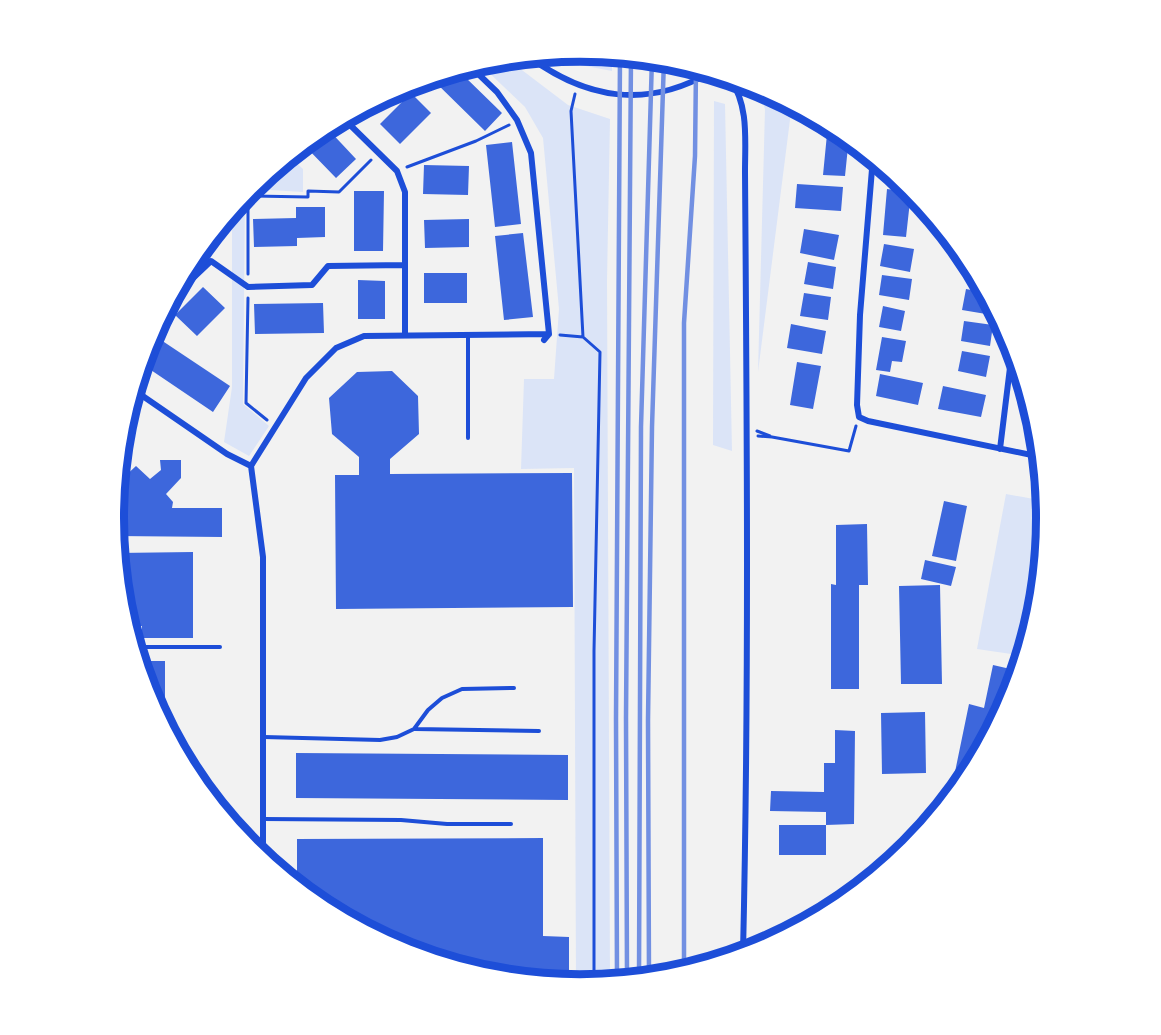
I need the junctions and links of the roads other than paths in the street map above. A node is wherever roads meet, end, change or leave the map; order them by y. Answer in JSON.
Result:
{"nodes":[{"id":1,"x":538,"y":63,"type":"edge"},
{"id":2,"x":478,"y":73,"type":"edge"},
{"id":3,"x":701,"y":78,"type":"edge"},
{"id":4,"x":736,"y":89,"type":"edge"},
{"id":5,"x":350,"y":125,"type":"edge"},
{"id":6,"x":872,"y":168,"type":"edge"},
{"id":7,"x":405,"y":265,"type":"junction"},
{"id":8,"x":192,"y":279,"type":"edge"},
{"id":9,"x":549,"y":333,"type":"junction"},
{"id":10,"x":468,"y":334,"type":"junction"},
{"id":11,"x":405,"y":335,"type":"junction"},
{"id":12,"x":544,"y":340,"type":"dead end"},
{"id":13,"x":1010,"y":366,"type":"edge"},
{"id":14,"x":141,"y":395,"type":"edge"},
{"id":15,"x":468,"y":438,"type":"dead end"},
{"id":16,"x":1000,"y":449,"type":"junction"},
{"id":17,"x":1033,"y":455,"type":"edge"},
{"id":18,"x":251,"y":466,"type":"junction"},
{"id":19,"x":143,"y":646,"type":"edge"},
{"id":20,"x":220,"y":647,"type":"dead end"},
{"id":21,"x":514,"y":688,"type":"dead end"},
{"id":22,"x":414,"y":729,"type":"junction"},
{"id":23,"x":539,"y":731,"type":"dead end"},
{"id":24,"x":263,"y":737,"type":"junction"},
{"id":25,"x":263,"y":819,"type":"junction"},
{"id":26,"x":511,"y":824,"type":"dead end"},
{"id":27,"x":263,"y":845,"type":"edge"},
{"id":28,"x":743,"y":943,"type":"edge"}],
"edges":[{"from":1,"to":3,"type":"street"},
{"from":2,"to":9,"type":"street"},
{"from":4,"to":28,"type":"street"},
{"from":5,"to":7,"type":"street"},
{"from":6,"to":16,"type":"street"},
{"from":7,"to":8,"type":"street"},
{"from":7,"to":11,"type":"street"},
{"from":9,"to":10,"type":"street"},
{"from":9,"to":12,"type":"street"},
{"from":10,"to":11,"type":"street"},
{"from":10,"to":15,"type":"lane"},
{"from":11,"to":18,"type":"street"},
{"from":13,"to":16,"type":"street"},
{"from":14,"to":18,"type":"street"},
{"from":16,"to":17,"type":"street"},
{"from":18,"to":24,"type":"street"},
{"from":19,"to":20,"type":"lane"},
{"from":21,"to":22,"type":"lane"},
{"from":22,"to":23,"type":"lane"},
{"from":22,"to":24,"type":"lane"},
{"from":24,"to":25,"type":"street"},
{"from":25,"to":26,"type":"lane"},
{"from":25,"to":27,"type":"street"}]}
